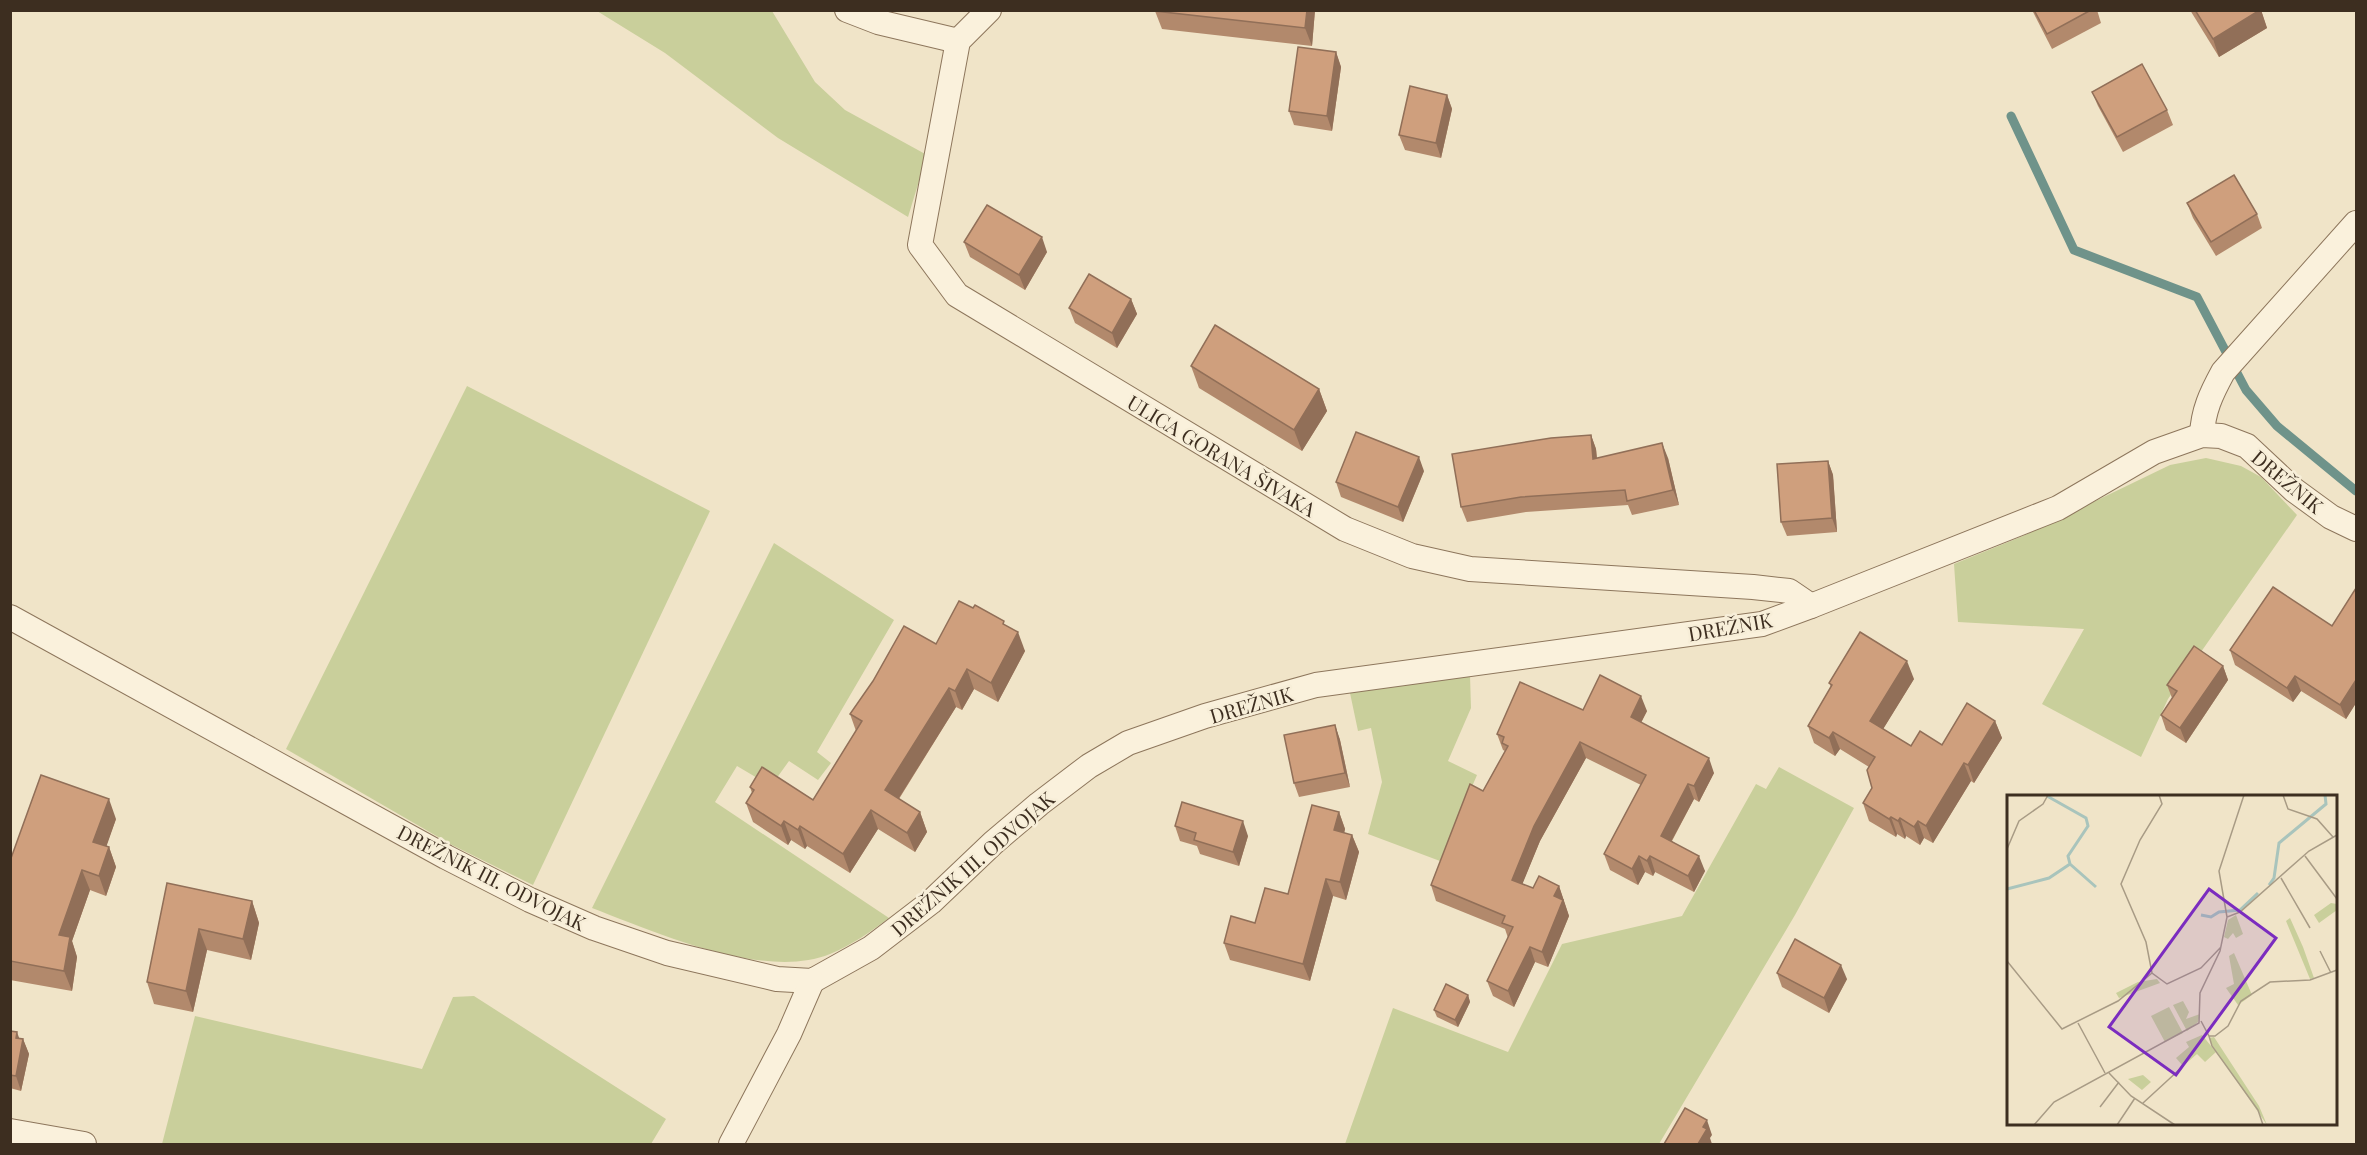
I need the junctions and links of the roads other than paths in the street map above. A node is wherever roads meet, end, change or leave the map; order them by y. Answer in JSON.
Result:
{"nodes":[{"id":1,"x":846,"y":10,"type":"edge"},
{"id":2,"x":989,"y":10,"type":"edge"},
{"id":3,"x":958,"y":41,"type":"junction"},
{"id":4,"x":2356,"y":223,"type":"edge"},
{"id":5,"x":2202,"y":435,"type":"junction"},
{"id":6,"x":2356,"y":529,"type":"edge"},
{"id":7,"x":1811,"y":606,"type":"junction"},
{"id":8,"x":10,"y":617,"type":"edge"},
{"id":9,"x":1089,"y":766,"type":"joint"},
{"id":10,"x":812,"y":981,"type":"junction"},
{"id":11,"x":10,"y":1131,"type":"edge"},
{"id":12,"x":84,"y":1144,"type":"edge"},
{"id":13,"x":731,"y":1144,"type":"edge"}],
"edges":[{"from":1,"to":3,"type":"street"},
{"from":2,"to":3,"type":"street"},
{"from":3,"to":7,"type":"street","name":"ULICA GORANA ŠIVAKA"},
{"from":4,"to":5,"type":"street"},
{"from":5,"to":6,"type":"street","name":"DREŽNIK"},
{"from":5,"to":7,"type":"street","name":"DREŽNIK"},
{"from":7,"to":9,"type":"street","name":"DREŽNIK"},
{"from":8,"to":10,"type":"street","name":"DREŽNIK III. ODVOJAK"},
{"from":9,"to":10,"type":"street","name":"DREŽNIK III. ODVOJAK"},
{"from":10,"to":13,"type":"street"},
{"from":11,"to":12,"type":"street"}]}
